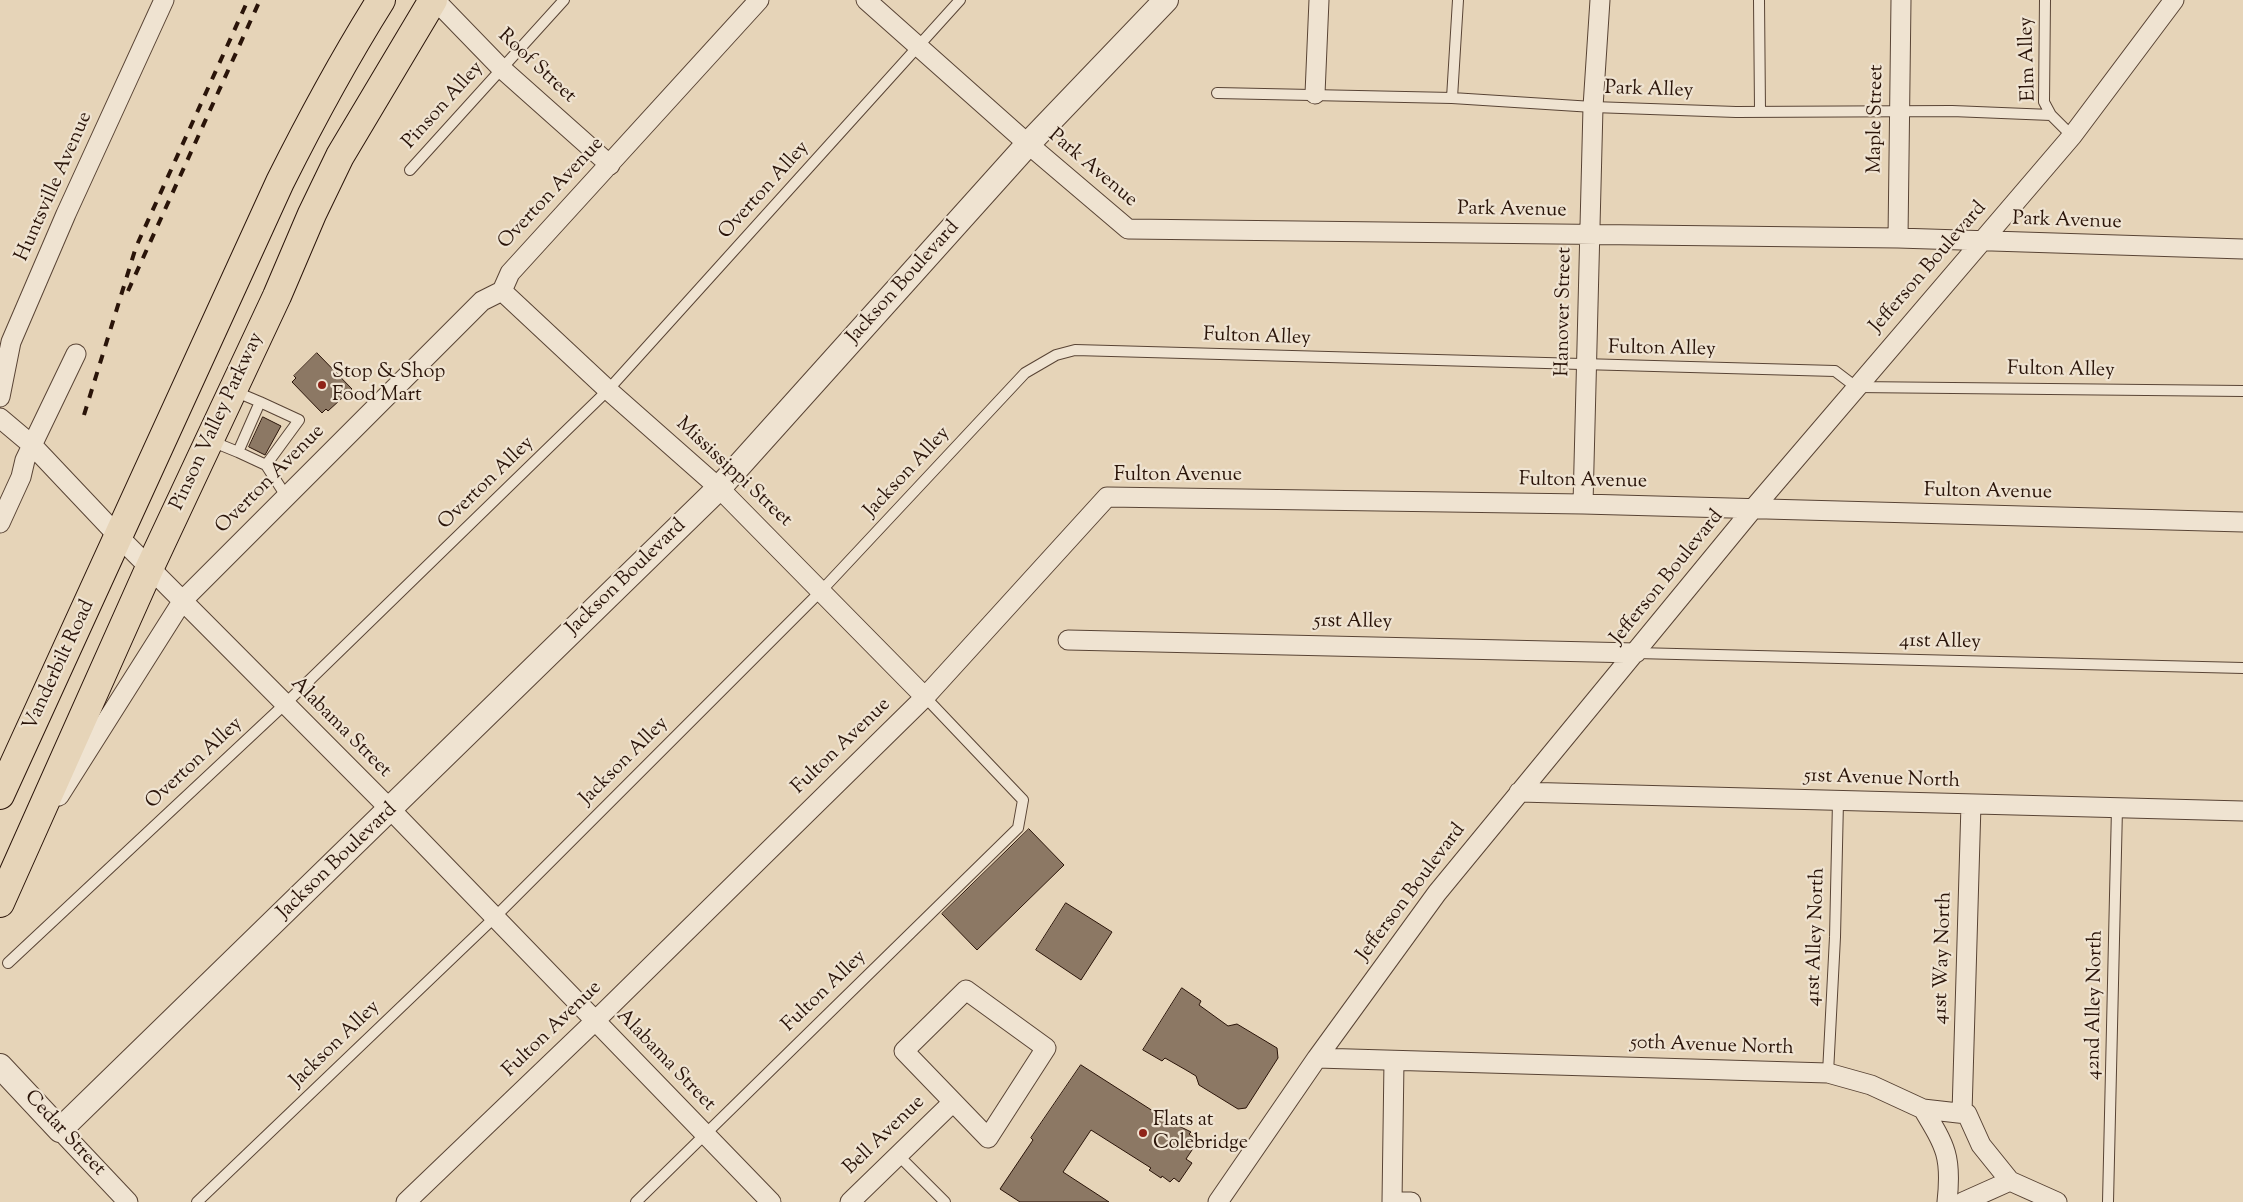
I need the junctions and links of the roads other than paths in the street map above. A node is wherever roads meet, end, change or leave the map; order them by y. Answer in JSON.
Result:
{"nodes":[{"id":1,"x":164,"y":0,"type":"edge"},
{"id":2,"x":381,"y":0,"type":"edge"},
{"id":3,"x":434,"y":0,"type":"edge"},
{"id":4,"x":564,"y":0,"type":"edge"},
{"id":5,"x":759,"y":0,"type":"edge"},
{"id":6,"x":866,"y":0,"type":"edge"},
{"id":7,"x":960,"y":0,"type":"edge"},
{"id":8,"x":1166,"y":0,"type":"edge"},
{"id":9,"x":1320,"y":0,"type":"edge"},
{"id":10,"x":1458,"y":0,"type":"edge"},
{"id":11,"x":1600,"y":0,"type":"edge"},
{"id":12,"x":1759,"y":0,"type":"edge"},
{"id":13,"x":1900,"y":0,"type":"edge"},
{"id":14,"x":2045,"y":0,"type":"edge"},
{"id":15,"x":2174,"y":0,"type":"edge"},
{"id":16,"x":920,"y":46,"type":"junction"},
{"id":17,"x":502,"y":68,"type":"junction"},
{"id":18,"x":1217,"y":93,"type":"dead end"},
{"id":19,"x":1315,"y":94,"type":"junction"},
{"id":20,"x":1452,"y":98,"type":"junction"},
{"id":21,"x":1593,"y":107,"type":"junction"},
{"id":22,"x":1760,"y":110,"type":"junction"},
{"id":23,"x":1900,"y":111,"type":"junction"},
{"id":24,"x":2051,"y":115,"type":"junction"},
{"id":25,"x":2072,"y":136,"type":"junction"},
{"id":26,"x":1028,"y":144,"type":"junction"},
{"id":27,"x":610,"y":164,"type":"junction"},
{"id":28,"x":410,"y":170,"type":"dead end"},
{"id":29,"x":1589,"y":234,"type":"junction"},
{"id":30,"x":1898,"y":238,"type":"junction"},
{"id":31,"x":1981,"y":242,"type":"junction"},
{"id":32,"x":2243,"y":249,"type":"edge"},
{"id":33,"x":502,"y":291,"type":"junction"},
{"id":34,"x":1075,"y":350,"type":"joint"},
{"id":35,"x":76,"y":354,"type":"dead end"},
{"id":36,"x":1586,"y":366,"type":"junction"},
{"id":37,"x":1856,"y":387,"type":"junction"},
{"id":38,"x":608,"y":390,"type":"junction"},
{"id":39,"x":234,"y":391,"type":"junction"},
{"id":40,"x":2243,"y":391,"type":"edge"},
{"id":41,"x":0,"y":397,"type":"edge"},
{"id":42,"x":260,"y":402,"type":"junction"},
{"id":43,"x":0,"y":418,"type":"edge"},
{"id":44,"x":211,"y":441,"type":"junction"},
{"id":45,"x":32,"y":445,"type":"junction"},
{"id":46,"x":238,"y":452,"type":"junction"},
{"id":47,"x":266,"y":465,"type":"junction"},
{"id":48,"x":719,"y":488,"type":"junction"},
{"id":49,"x":286,"y":496,"type":"junction"},
{"id":50,"x":1584,"y":504,"type":"junction"},
{"id":51,"x":1752,"y":510,"type":"junction"},
{"id":52,"x":2243,"y":522,"type":"edge"},
{"id":53,"x":0,"y":524,"type":"edge"},
{"id":54,"x":119,"y":537,"type":"junction"},
{"id":55,"x":150,"y":567,"type":"junction"},
{"id":56,"x":822,"y":590,"type":"junction"},
{"id":57,"x":183,"y":600,"type":"junction"},
{"id":58,"x":1068,"y":640,"type":"dead end"},
{"id":59,"x":1636,"y":653,"type":"junction"},
{"id":60,"x":2243,"y":668,"type":"edge"},
{"id":61,"x":925,"y":697,"type":"junction"},
{"id":62,"x":285,"y":704,"type":"junction"},
{"id":63,"x":1519,"y":792,"type":"junction"},
{"id":64,"x":0,"y":795,"type":"edge"},
{"id":65,"x":1838,"y":801,"type":"junction"},
{"id":66,"x":1971,"y":804,"type":"junction"},
{"id":67,"x":2117,"y":808,"type":"junction"},
{"id":68,"x":391,"y":810,"type":"junction"},
{"id":69,"x":2243,"y":811,"type":"edge"},
{"id":70,"x":22,"y":854,"type":"junction"},
{"id":71,"x":0,"y":903,"type":"edge"},
{"id":72,"x":494,"y":918,"type":"junction"},
{"id":73,"x":8,"y":963,"type":"dead end"},
{"id":74,"x":596,"y":1021,"type":"junction"},
{"id":75,"x":1317,"y":1058,"type":"junction"},
{"id":76,"x":1394,"y":1061,"type":"junction"},
{"id":77,"x":0,"y":1066,"type":"edge"},
{"id":78,"x":1828,"y":1073,"type":"junction"},
{"id":79,"x":952,"y":1103,"type":"junction"},
{"id":80,"x":1923,"y":1109,"type":"junction"},
{"id":81,"x":1962,"y":1113,"type":"junction"},
{"id":82,"x":60,"y":1130,"type":"junction"},
{"id":83,"x":705,"y":1135,"type":"junction"},
{"id":84,"x":898,"y":1155,"type":"junction"},
{"id":85,"x":2010,"y":1181,"type":"junction"},
{"id":86,"x":128,"y":1202,"type":"edge"},
{"id":87,"x":197,"y":1202,"type":"edge"},
{"id":88,"x":406,"y":1202,"type":"edge"},
{"id":89,"x":636,"y":1202,"type":"edge"},
{"id":90,"x":771,"y":1202,"type":"edge"},
{"id":91,"x":850,"y":1202,"type":"edge"},
{"id":92,"x":945,"y":1202,"type":"edge"},
{"id":93,"x":1218,"y":1202,"type":"edge"},
{"id":94,"x":1392,"y":1202,"type":"edge"},
{"id":95,"x":1411,"y":1202,"type":"edge"},
{"id":96,"x":1947,"y":1202,"type":"edge"},
{"id":97,"x":1964,"y":1202,"type":"edge"},
{"id":98,"x":2057,"y":1202,"type":"edge"},
{"id":99,"x":2108,"y":1202,"type":"edge"}],
"edges":[{"from":1,"to":41,"type":"street","name":"Huntsville Avenue"},
{"from":2,"to":54,"type":"main road","name":"Pinson Valley Parkway"},
{"from":3,"to":17,"type":"street","name":"Roof Street"},
{"from":3,"to":39,"type":"main road","name":"Pinson Valley Parkway"},
{"from":4,"to":17,"type":"lane","name":"Pinson Alley"},
{"from":5,"to":27,"type":"street","name":"Overton Avenue"},
{"from":6,"to":16,"type":"street","name":"Park Avenue"},
{"from":7,"to":16,"type":"lane","name":"Overton Alley"},
{"from":8,"to":26,"type":"street","name":"Jackson Boulevard"},
{"from":9,"to":19,"type":"street"},
{"from":10,"to":20,"type":"lane"},
{"from":11,"to":21,"type":"street","name":"Hanover Street"},
{"from":12,"to":22,"type":"lane"},
{"from":13,"to":23,"type":"street","name":"Maple Street"},
{"from":14,"to":24,"type":"lane","name":"Elm Alley"},
{"from":15,"to":25,"type":"street","name":"Jefferson Boulevard"},
{"from":16,"to":26,"type":"street","name":"Park Avenue"},
{"from":16,"to":38,"type":"lane","name":"Overton Alley"},
{"from":17,"to":27,"type":"street","name":"Roof Street"},
{"from":17,"to":28,"type":"lane","name":"Pinson Alley"},
{"from":18,"to":19,"type":"lane","name":"Park Alley"},
{"from":19,"to":20,"type":"lane","name":"Park Alley"},
{"from":20,"to":21,"type":"lane","name":"Park Alley"},
{"from":21,"to":22,"type":"lane","name":"Park Alley"},
{"from":21,"to":29,"type":"street","name":"Hanover Street"},
{"from":22,"to":23,"type":"lane","name":"Park Alley"},
{"from":23,"to":24,"type":"lane","name":"Park Alley"},
{"from":23,"to":30,"type":"street","name":"Maple Street"},
{"from":24,"to":25,"type":"lane"},
{"from":25,"to":31,"type":"street","name":"Jefferson Boulevard"},
{"from":26,"to":29,"type":"street","name":"Park Avenue"},
{"from":26,"to":48,"type":"street","name":"Jackson Boulevard"},
{"from":27,"to":33,"type":"street","name":"Overton Avenue"},
{"from":29,"to":30,"type":"street","name":"Park Avenue"},
{"from":29,"to":36,"type":"street","name":"Hanover Street"},
{"from":30,"to":31,"type":"street","name":"Park Avenue"},
{"from":31,"to":32,"type":"street","name":"Park Avenue"},
{"from":31,"to":37,"type":"street","name":"Jefferson Boulevard"},
{"from":33,"to":38,"type":"street","name":"Mississippi Street"},
{"from":33,"to":49,"type":"street","name":"Overton Avenue"},
{"from":34,"to":36,"type":"lane","name":"Fulton Alley"},
{"from":34,"to":56,"type":"lane","name":"Jackson Alley"},
{"from":35,"to":45,"type":"street"},
{"from":36,"to":37,"type":"lane","name":"Fulton Alley"},
{"from":36,"to":50,"type":"street","name":"Hanover Street"},
{"from":37,"to":40,"type":"lane","name":"Fulton Alley"},
{"from":37,"to":51,"type":"street","name":"Jefferson Boulevard"},
{"from":38,"to":48,"type":"street","name":"Mississippi Street"},
{"from":38,"to":62,"type":"lane","name":"Overton Alley"},
{"from":39,"to":42,"type":"lane"},
{"from":39,"to":44,"type":"main road","name":"Pinson Valley Parkway"},
{"from":42,"to":46,"type":"lane"},
{"from":42,"to":47,"type":"lane"},
{"from":43,"to":45,"type":"street","name":"Alabama Street"},
{"from":44,"to":46,"type":"lane"},
{"from":44,"to":55,"type":"main road","name":"Pinson Valley Parkway"},
{"from":45,"to":53,"type":"street"},
{"from":45,"to":54,"type":"street","name":"Alabama Street"},
{"from":46,"to":47,"type":"lane"},
{"from":47,"to":49,"type":"lane"},
{"from":48,"to":56,"type":"street","name":"Mississippi Street"},
{"from":48,"to":68,"type":"street","name":"Jackson Boulevard"},
{"from":49,"to":57,"type":"street","name":"Overton Avenue"},
{"from":50,"to":51,"type":"street","name":"Fulton Avenue"},
{"from":50,"to":61,"type":"street","name":"Fulton Avenue"},
{"from":51,"to":52,"type":"street","name":"Fulton Avenue"},
{"from":51,"to":59,"type":"street","name":"Jefferson Boulevard"},
{"from":54,"to":55,"type":"street","name":"Alabama Street"},
{"from":54,"to":64,"type":"main road","name":"Vanderbilt Road"},
{"from":55,"to":57,"type":"street","name":"Alabama Street"},
{"from":55,"to":70,"type":"main road","name":"Pinson Valley Parkway"},
{"from":56,"to":61,"type":"street","name":"Mississippi Street"},
{"from":56,"to":72,"type":"lane","name":"Jackson Alley"},
{"from":57,"to":62,"type":"street","name":"Alabama Street"},
{"from":57,"to":70,"type":"street","name":"Overton Avenue"},
{"from":58,"to":59,"type":"street","name":"51st Alley"},
{"from":59,"to":60,"type":"lane","name":"41st Alley"},
{"from":59,"to":63,"type":"street","name":"Jefferson Boulevard"},
{"from":61,"to":74,"type":"street","name":"Fulton Avenue"},
{"from":61,"to":83,"type":"lane","name":"Fulton Alley"},
{"from":62,"to":68,"type":"street","name":"Alabama Street"},
{"from":62,"to":73,"type":"lane","name":"Overton Alley"},
{"from":63,"to":65,"type":"street","name":"51st Avenue North"},
{"from":63,"to":75,"type":"street","name":"Jefferson Boulevard"},
{"from":65,"to":66,"type":"street","name":"51st Avenue North"},
{"from":65,"to":78,"type":"lane","name":"41st Alley North"},
{"from":66,"to":67,"type":"street","name":"51st Avenue North"},
{"from":66,"to":81,"type":"street","name":"41st Way North"},
{"from":67,"to":69,"type":"street","name":"51st Avenue North"},
{"from":67,"to":99,"type":"lane","name":"42nd Alley North"},
{"from":68,"to":72,"type":"street","name":"Alabama Street"},
{"from":68,"to":82,"type":"street","name":"Jackson Boulevard"},
{"from":70,"to":71,"type":"main road"},
{"from":72,"to":74,"type":"street","name":"Alabama Street"},
{"from":72,"to":87,"type":"lane","name":"Jackson Alley"},
{"from":74,"to":83,"type":"street","name":"Alabama Street"},
{"from":74,"to":88,"type":"street","name":"Fulton Avenue"},
{"from":75,"to":76,"type":"street","name":"50th Avenue North"},
{"from":75,"to":93,"type":"street","name":"Jefferson Boulevard"},
{"from":76,"to":78,"type":"street","name":"50th Avenue North"},
{"from":76,"to":94,"type":"street"},
{"from":77,"to":82,"type":"street","name":"Cedar Street"},
{"from":78,"to":80,"type":"street","name":"50th Avenue North"},
{"from":79,"to":79,"type":"street"},
{"from":79,"to":84,"type":"street","name":"Bell Avenue"},
{"from":80,"to":81,"type":"street","name":"50th Avenue North"},
{"from":80,"to":96,"type":"street"},
{"from":81,"to":85,"type":"street"},
{"from":82,"to":86,"type":"street","name":"Cedar Street"},
{"from":83,"to":89,"type":"lane","name":"Fulton Alley"},
{"from":83,"to":90,"type":"street","name":"Alabama Street"},
{"from":84,"to":91,"type":"street","name":"Bell Avenue"},
{"from":84,"to":92,"type":"lane"},
{"from":85,"to":97,"type":"street"},
{"from":85,"to":98,"type":"street"},
{"from":94,"to":95,"type":"street"}]}
